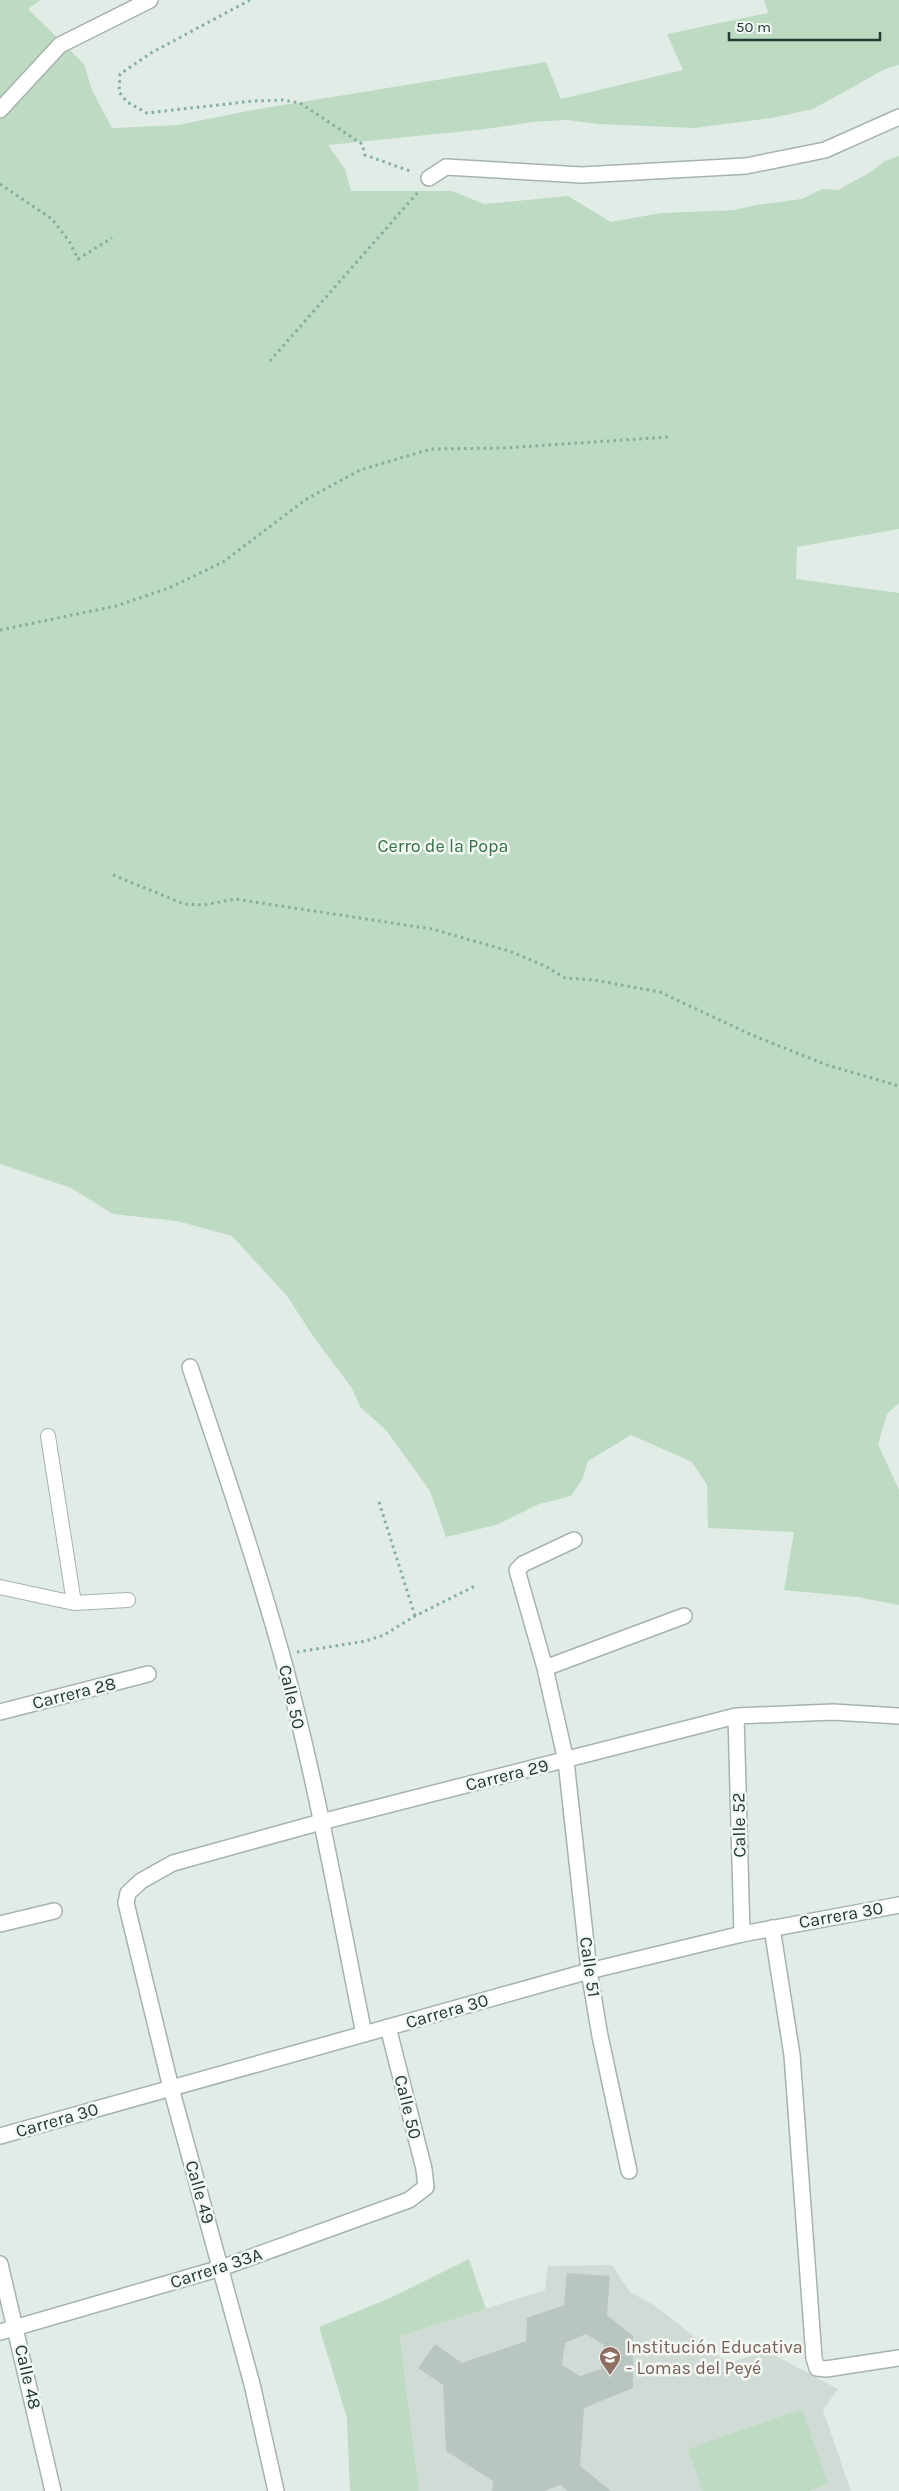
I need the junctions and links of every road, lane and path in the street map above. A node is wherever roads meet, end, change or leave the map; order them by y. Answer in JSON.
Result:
{"nodes":[{"id":1,"x":150,"y":0,"type":"edge"},
{"id":2,"x":250,"y":0,"type":"edge"},
{"id":3,"x":0,"y":110,"type":"edge"},
{"id":4,"x":899,"y":117,"type":"edge"},
{"id":5,"x":429,"y":178,"type":"junction"},
{"id":6,"x":0,"y":184,"type":"edge"},
{"id":7,"x":112,"y":238,"type":"dead end"},
{"id":8,"x":270,"y":361,"type":"dead end"},
{"id":9,"x":668,"y":437,"type":"dead end"},
{"id":10,"x":0,"y":630,"type":"edge"},
{"id":11,"x":114,"y":875,"type":"dead end"},
{"id":12,"x":899,"y":1086,"type":"edge"},
{"id":13,"x":190,"y":1367,"type":"dead end"},
{"id":14,"x":48,"y":1436,"type":"dead end"},
{"id":15,"x":379,"y":1502,"type":"dead end"},
{"id":16,"x":574,"y":1540,"type":"dead end"},
{"id":17,"x":475,"y":1586,"type":"dead end"},
{"id":18,"x":0,"y":1587,"type":"edge"},
{"id":19,"x":128,"y":1600,"type":"dead end"},
{"id":20,"x":74,"y":1603,"type":"junction"},
{"id":21,"x":415,"y":1616,"type":"junction"},
{"id":22,"x":684,"y":1616,"type":"dead end"},
{"id":23,"x":282,"y":1654,"type":"junction"},
{"id":24,"x":545,"y":1668,"type":"junction"},
{"id":25,"x":148,"y":1674,"type":"dead end"},
{"id":26,"x":0,"y":1712,"type":"edge"},
{"id":27,"x":736,"y":1716,"type":"junction"},
{"id":28,"x":899,"y":1716,"type":"edge"},
{"id":29,"x":566,"y":1761,"type":"junction"},
{"id":30,"x":322,"y":1822,"type":"junction"},
{"id":31,"x":128,"y":1893,"type":"joint"},
{"id":32,"x":899,"y":1905,"type":"edge"},
{"id":33,"x":54,"y":1911,"type":"dead end"},
{"id":34,"x":0,"y":1924,"type":"edge"},
{"id":35,"x":772,"y":1928,"type":"junction"},
{"id":36,"x":742,"y":1934,"type":"junction"},
{"id":37,"x":589,"y":1971,"type":"junction"},
{"id":38,"x":388,"y":2027,"type":"junction"},
{"id":39,"x":364,"y":2034,"type":"junction"},
{"id":40,"x":171,"y":2088,"type":"junction"},
{"id":41,"x":0,"y":2136,"type":"edge"},
{"id":42,"x":629,"y":2171,"type":"dead end"},
{"id":43,"x":426,"y":2187,"type":"joint"},
{"id":44,"x":0,"y":2264,"type":"edge"},
{"id":45,"x":221,"y":2268,"type":"junction"},
{"id":46,"x":16,"y":2327,"type":"junction"},
{"id":47,"x":0,"y":2332,"type":"edge"},
{"id":48,"x":899,"y":2358,"type":"edge"},
{"id":49,"x":53,"y":2491,"type":"edge"},
{"id":50,"x":276,"y":2491,"type":"edge"}],
"edges":[{"from":1,"to":3,"type":"street"},
{"from":2,"to":5,"type":"path"},
{"from":4,"to":5,"type":"street"},
{"from":5,"to":8,"type":"path"},
{"from":6,"to":7,"type":"path"},
{"from":9,"to":10,"type":"path"},
{"from":11,"to":12,"type":"path"},
{"from":13,"to":23,"type":"street","name":"Calle 50"},
{"from":14,"to":20,"type":"street"},
{"from":15,"to":21,"type":"path"},
{"from":16,"to":24,"type":"street","name":"Calle 51"},
{"from":17,"to":21,"type":"path"},
{"from":18,"to":20,"type":"street"},
{"from":19,"to":20,"type":"street"},
{"from":21,"to":23,"type":"path"},
{"from":22,"to":24,"type":"street"},
{"from":23,"to":30,"type":"street","name":"Calle 50"},
{"from":24,"to":29,"type":"street","name":"Calle 51"},
{"from":25,"to":26,"type":"street","name":"Carrera 28"},
{"from":27,"to":28,"type":"street","name":"Carrera 29"},
{"from":27,"to":29,"type":"street","name":"Carrera 29"},
{"from":27,"to":36,"type":"street","name":"Calle 52"},
{"from":29,"to":30,"type":"street","name":"Carrera 29"},
{"from":29,"to":37,"type":"street","name":"Calle 51"},
{"from":30,"to":31,"type":"street","name":"Carrera 29"},
{"from":30,"to":39,"type":"street","name":"Calle 50"},
{"from":31,"to":40,"type":"street","name":"Calle 49"},
{"from":32,"to":35,"type":"street","name":"Carrera 30"},
{"from":33,"to":34,"type":"street"},
{"from":35,"to":36,"type":"street","name":"Carrera 30"},
{"from":35,"to":48,"type":"street"},
{"from":36,"to":37,"type":"street","name":"Carrera 30"},
{"from":37,"to":38,"type":"street","name":"Carrera 30"},
{"from":37,"to":42,"type":"street","name":"Calle 51"},
{"from":38,"to":39,"type":"street","name":"Carrera 30"},
{"from":38,"to":43,"type":"street","name":"Calle 50"},
{"from":39,"to":40,"type":"street","name":"Carrera 30"},
{"from":40,"to":41,"type":"street","name":"Carrera 30"},
{"from":40,"to":45,"type":"street","name":"Calle 49"},
{"from":43,"to":45,"type":"street","name":"Carrera 33A"},
{"from":44,"to":46,"type":"street","name":"Calle 48"},
{"from":45,"to":46,"type":"street","name":"Carrera 33A"},
{"from":45,"to":50,"type":"street","name":"Calle 49"},
{"from":46,"to":47,"type":"street","name":"Carrera 33A"},
{"from":46,"to":49,"type":"street","name":"Calle 48"}]}
